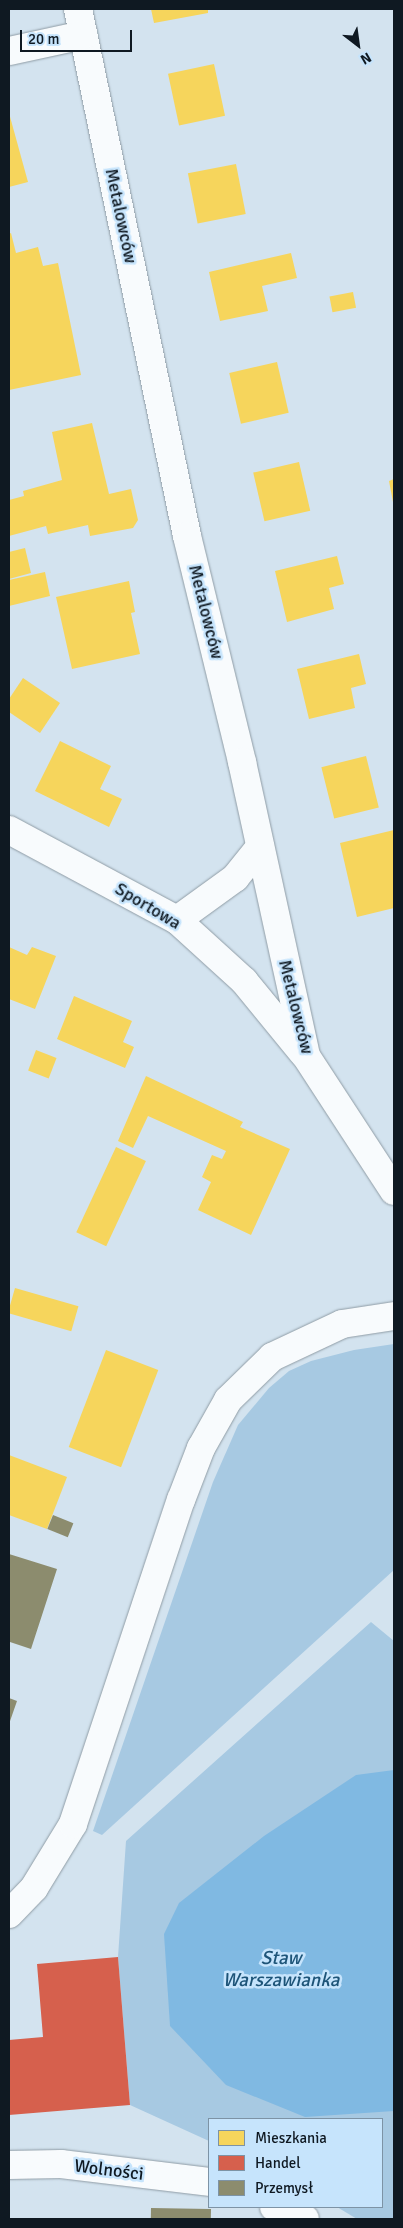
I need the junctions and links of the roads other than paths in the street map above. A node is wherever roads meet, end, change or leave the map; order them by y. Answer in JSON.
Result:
{"nodes":[{"id":1,"x":78,"y":9,"type":"edge"},
{"id":2,"x":83,"y":35,"type":"junction"},
{"id":3,"x":9,"y":51,"type":"edge"},
{"id":4,"x":9,"y":830,"type":"edge"},
{"id":5,"x":260,"y":847,"type":"junction"},
{"id":6,"x":178,"y":920,"type":"junction"},
{"id":7,"x":306,"y":1056,"type":"junction"},
{"id":8,"x":394,"y":1191,"type":"edge"},
{"id":9,"x":394,"y":1316,"type":"edge"},
{"id":10,"x":9,"y":1914,"type":"edge"},
{"id":11,"x":9,"y":2165,"type":"edge"},
{"id":12,"x":208,"y":2182,"type":"edge"},
{"id":13,"x":277,"y":2208,"type":"edge"},
{"id":14,"x":305,"y":2219,"type":"edge"}],
"edges":[{"from":1,"to":2,"type":"street","name":"Metalowców"},
{"from":2,"to":3,"type":"street"},
{"from":2,"to":5,"type":"street","name":"Metalowców"},
{"from":4,"to":6,"type":"street","name":"Sportowa"},
{"from":5,"to":6,"type":"street"},
{"from":5,"to":7,"type":"street","name":"Metalowców"},
{"from":6,"to":7,"type":"street","name":"Sportowa"},
{"from":7,"to":8,"type":"street","name":"Metalowców"},
{"from":9,"to":10,"type":"street"},
{"from":11,"to":12,"type":"street","name":"Wolności"},
{"from":13,"to":14,"type":"street"}]}
